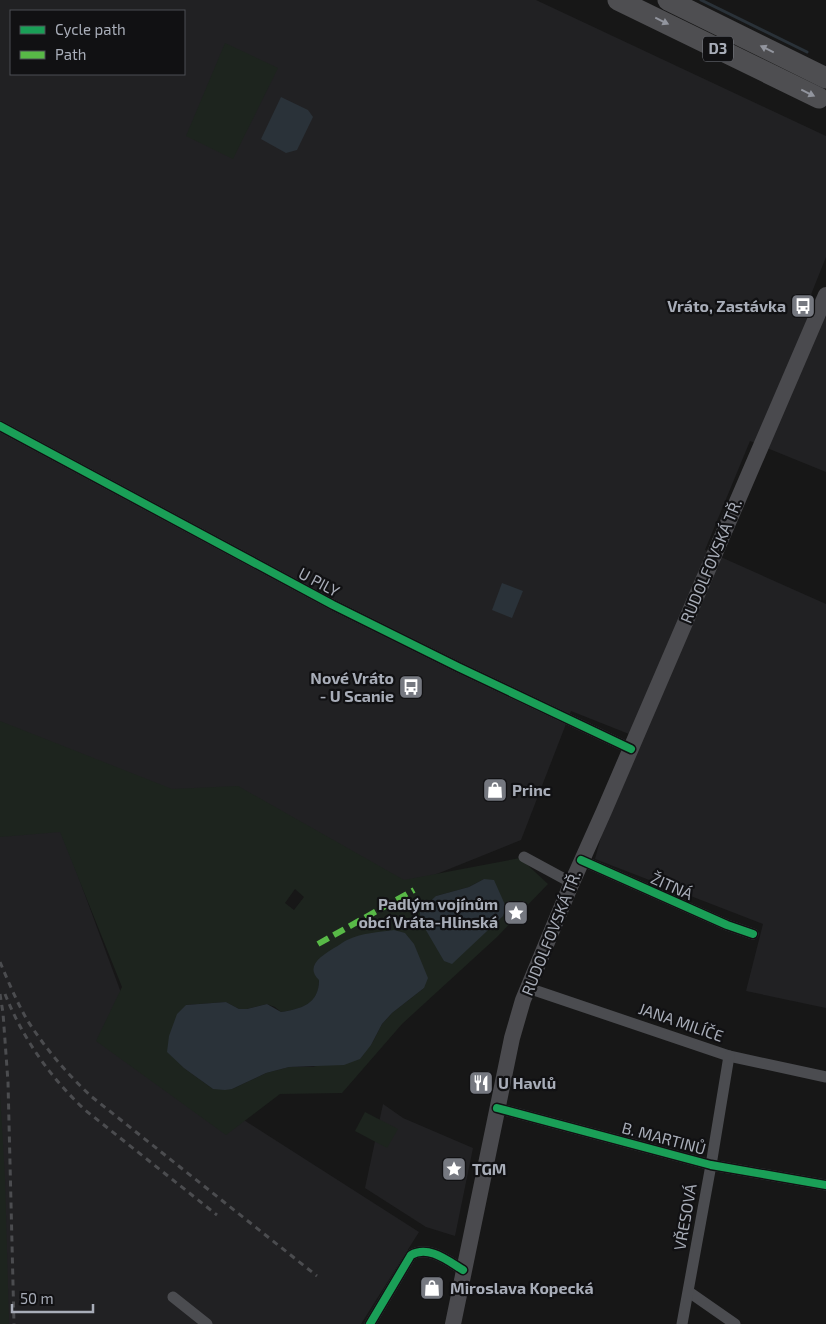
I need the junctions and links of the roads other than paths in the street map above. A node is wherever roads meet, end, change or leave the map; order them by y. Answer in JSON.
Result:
{"nodes":[{"id":1,"x":618,"y":0,"type":"edge"},
{"id":2,"x":668,"y":0,"type":"edge"},
{"id":3,"x":826,"y":78,"type":"edge"},
{"id":4,"x":819,"y":98,"type":"dead end"},
{"id":5,"x":826,"y":295,"type":"edge"},
{"id":6,"x":0,"y":426,"type":"edge"},
{"id":7,"x":631,"y":749,"type":"junction"},
{"id":8,"x":524,"y":857,"type":"dead end"},
{"id":9,"x":582,"y":860,"type":"junction"},
{"id":10,"x":572,"y":882,"type":"junction"},
{"id":11,"x":752,"y":934,"type":"dead end"},
{"id":12,"x":528,"y":988,"type":"junction"},
{"id":13,"x":729,"y":1056,"type":"junction"},
{"id":14,"x":826,"y":1077,"type":"edge"},
{"id":15,"x":497,"y":1108,"type":"junction"},
{"id":16,"x":711,"y":1165,"type":"junction"},
{"id":17,"x":826,"y":1186,"type":"edge"},
{"id":18,"x":463,"y":1270,"type":"junction"},
{"id":19,"x":688,"y":1292,"type":"junction"},
{"id":20,"x":173,"y":1297,"type":"dead end"},
{"id":21,"x":207,"y":1324,"type":"edge"},
{"id":22,"x":370,"y":1324,"type":"edge"},
{"id":23,"x":453,"y":1324,"type":"edge"},
{"id":24,"x":682,"y":1324,"type":"edge"},
{"id":25,"x":735,"y":1324,"type":"edge"}],
"edges":[{"from":1,"to":4,"type":"highway","number":"D3","one_way":true},
{"from":3,"to":2,"type":"highway","number":"D3","one_way":true},
{"from":5,"to":7,"type":"main road","name":"RUDOLFOVSKÁ TŘ."},
{"from":6,"to":7,"type":"street","name":"U PILY"},
{"from":7,"to":9,"type":"main road","name":"RUDOLFOVSKÁ TŘ."},
{"from":8,"to":10,"type":"street"},
{"from":9,"to":10,"type":"main road","name":"RUDOLFOVSKÁ TŘ."},
{"from":9,"to":11,"type":"street","name":"ŽITNÁ"},
{"from":10,"to":12,"type":"main road","name":"RUDOLFOVSKÁ TŘ."},
{"from":12,"to":13,"type":"street","name":"JANA MILÍČE"},
{"from":12,"to":15,"type":"main road","name":"RUDOLFOVSKÁ TŘ."},
{"from":13,"to":14,"type":"street","name":"JANA MILÍČE"},
{"from":13,"to":16,"type":"street","name":"VŘESOVÁ"},
{"from":15,"to":16,"type":"street","name":"B. MARTINŮ"},
{"from":15,"to":18,"type":"main road","name":"RUDOLFOVSKÁ TŘ."},
{"from":16,"to":17,"type":"street","name":"B. MARTINŮ"},
{"from":16,"to":19,"type":"street","name":"VŘESOVÁ"},
{"from":18,"to":22,"type":"street"},
{"from":18,"to":23,"type":"main road","name":"RUDOLFOVSKÁ TŘ."},
{"from":19,"to":24,"type":"street","name":"VŘESOVÁ"},
{"from":19,"to":25,"type":"street"},
{"from":20,"to":21,"type":"street"}]}
